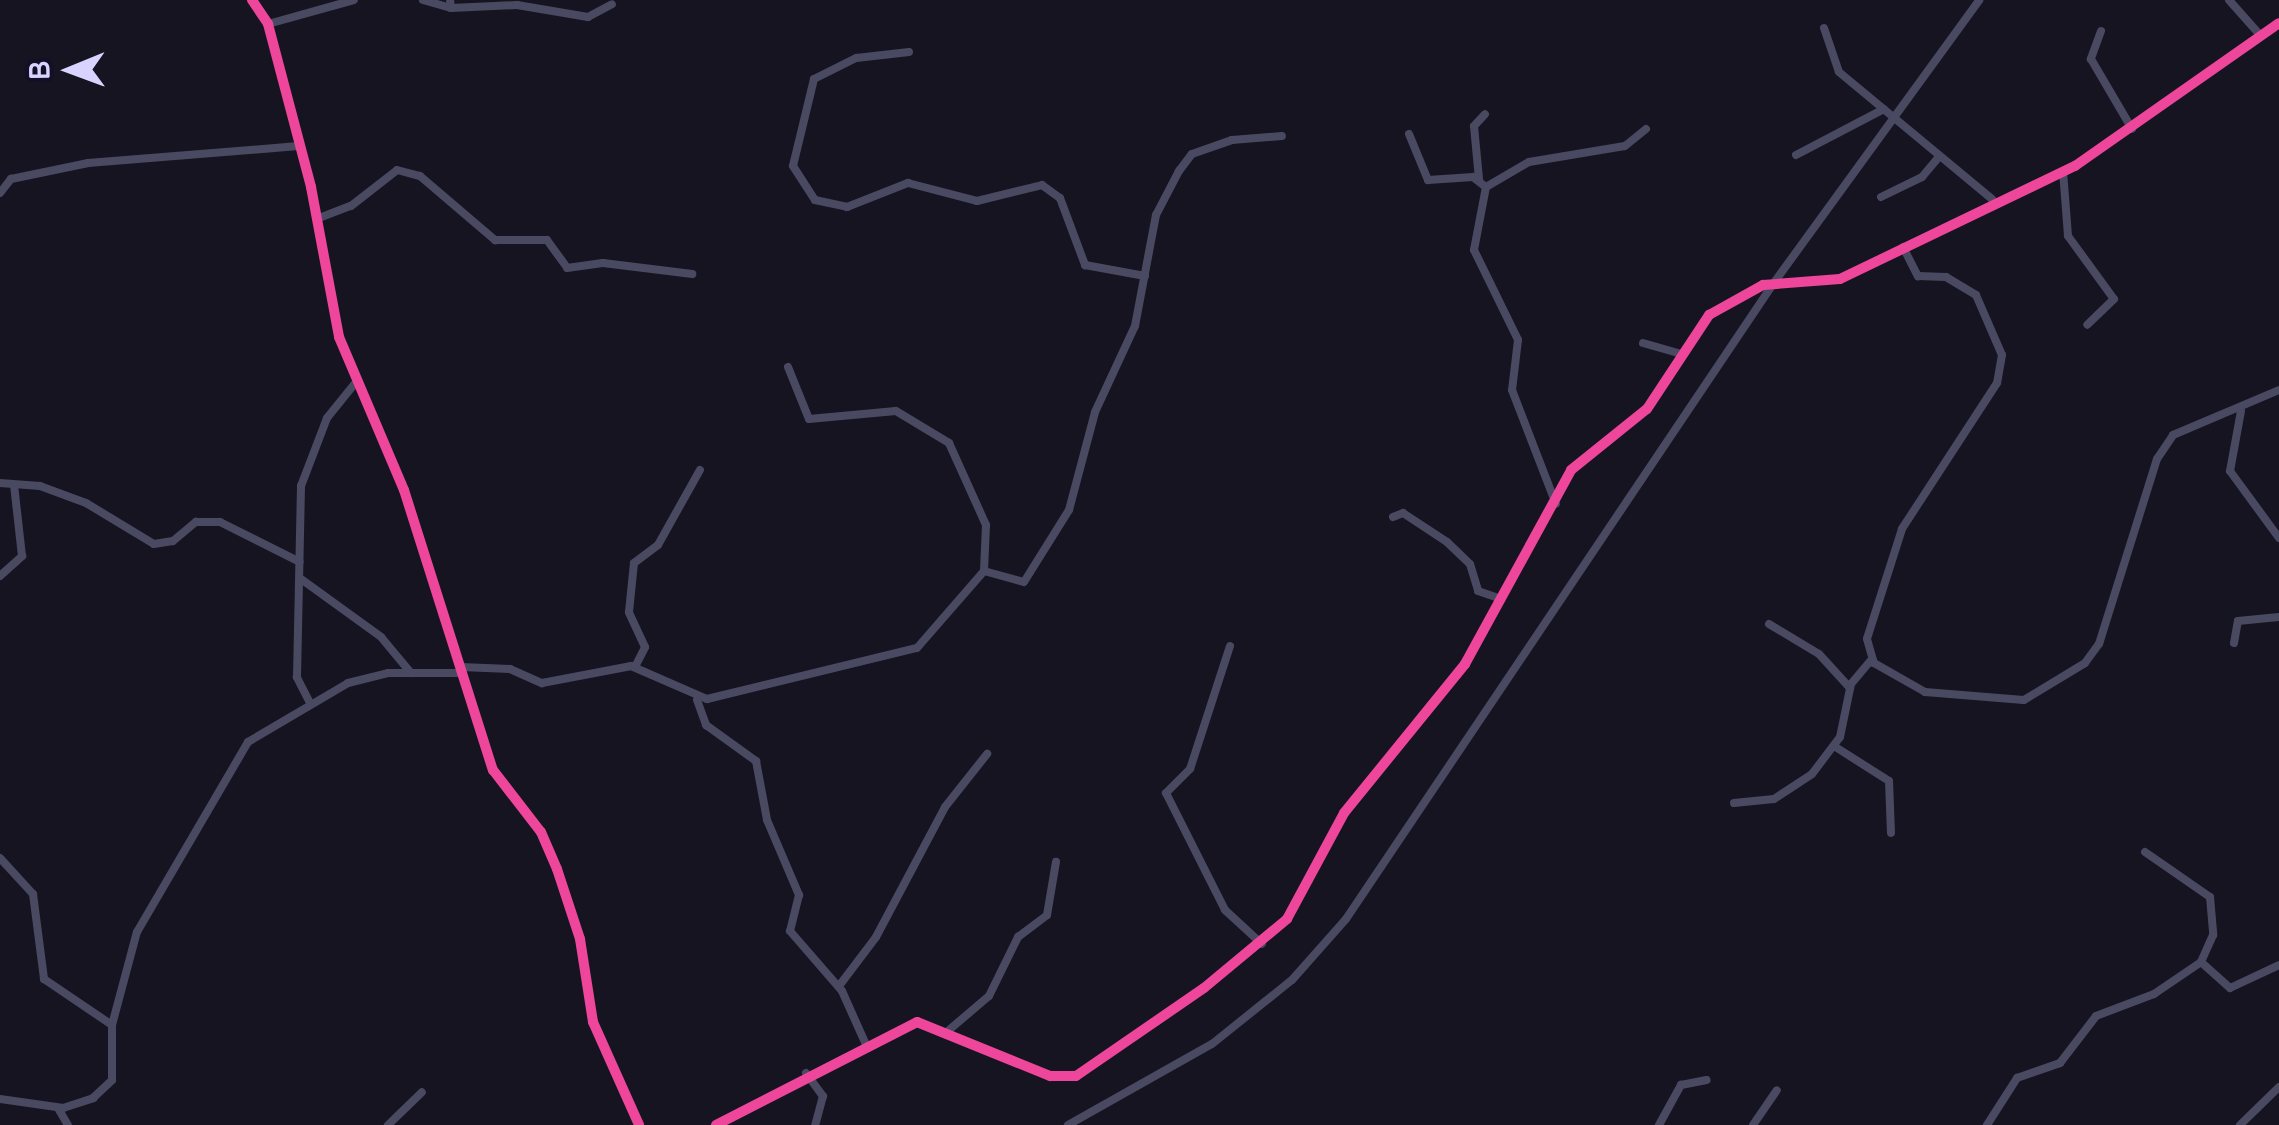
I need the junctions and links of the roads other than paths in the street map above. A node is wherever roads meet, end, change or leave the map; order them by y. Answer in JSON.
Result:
{"nodes":[{"id":1,"x":252,"y":0,"type":"edge"},
{"id":2,"x":354,"y":0,"type":"edge"},
{"id":3,"x":424,"y":0,"type":"edge"},
{"id":4,"x":1979,"y":0,"type":"edge"},
{"id":5,"x":2229,"y":0,"type":"edge"},
{"id":6,"x":450,"y":4,"type":"edge"},
{"id":7,"x":612,"y":4,"type":"dead end"},
{"id":8,"x":2279,"y":23,"type":"edge"},
{"id":9,"x":268,"y":24,"type":"junction"},
{"id":10,"x":1824,"y":28,"type":"dead end"},
{"id":11,"x":2101,"y":32,"type":"dead end"},
{"id":12,"x":2260,"y":35,"type":"junction"},
{"id":13,"x":909,"y":52,"type":"dead end"},
{"id":14,"x":1884,"y":108,"type":"junction"},
{"id":15,"x":1485,"y":114,"type":"dead end"},
{"id":16,"x":1894,"y":117,"type":"junction"},
{"id":17,"x":1646,"y":129,"type":"dead end"},
{"id":18,"x":2132,"y":130,"type":"junction"},
{"id":19,"x":1408,"y":134,"type":"dead end"},
{"id":20,"x":1282,"y":136,"type":"dead end"},
{"id":21,"x":298,"y":146,"type":"junction"},
{"id":22,"x":1796,"y":155,"type":"dead end"},
{"id":23,"x":1940,"y":157,"type":"junction"},
{"id":24,"x":2064,"y":171,"type":"junction"},
{"id":25,"x":1479,"y":179,"type":"junction"},
{"id":26,"x":1486,"y":187,"type":"junction"},
{"id":27,"x":0,"y":193,"type":"edge"},
{"id":28,"x":1881,"y":197,"type":"dead end"},
{"id":29,"x":1992,"y":199,"type":"junction"},
{"id":30,"x":319,"y":218,"type":"junction"},
{"id":31,"x":1903,"y":247,"type":"junction"},
{"id":32,"x":692,"y":274,"type":"dead end"},
{"id":33,"x":1146,"y":276,"type":"junction"},
{"id":34,"x":1773,"y":284,"type":"junction"},
{"id":35,"x":2087,"y":326,"type":"dead end"},
{"id":36,"x":1643,"y":343,"type":"dead end"},
{"id":37,"x":1681,"y":354,"type":"junction"},
{"id":38,"x":788,"y":366,"type":"dead end"},
{"id":39,"x":356,"y":382,"type":"junction"},
{"id":40,"x":2279,"y":390,"type":"edge"},
{"id":41,"x":2242,"y":410,"type":"junction"},
{"id":42,"x":700,"y":470,"type":"dead end"},
{"id":43,"x":0,"y":473,"type":"edge"},
{"id":44,"x":8,"y":484,"type":"edge"},
{"id":45,"x":1556,"y":504,"type":"junction"},
{"id":46,"x":1393,"y":518,"type":"dead end"},
{"id":47,"x":2279,"y":538,"type":"edge"},
{"id":48,"x":300,"y":562,"type":"junction"},
{"id":49,"x":984,"y":570,"type":"junction"},
{"id":50,"x":0,"y":576,"type":"edge"},
{"id":51,"x":301,"y":579,"type":"junction"},
{"id":52,"x":1502,"y":599,"type":"junction"},
{"id":53,"x":2279,"y":617,"type":"edge"},
{"id":54,"x":1769,"y":624,"type":"dead end"},
{"id":55,"x":2234,"y":642,"type":"dead end"},
{"id":56,"x":1230,"y":646,"type":"dead end"},
{"id":57,"x":1872,"y":658,"type":"junction"},
{"id":58,"x":635,"y":667,"type":"junction"},
{"id":59,"x":462,"y":670,"type":"junction"},
{"id":60,"x":410,"y":673,"type":"junction"},
{"id":61,"x":1850,"y":688,"type":"junction"},
{"id":62,"x":697,"y":700,"type":"junction"},
{"id":63,"x":308,"y":702,"type":"junction"},
{"id":64,"x":1834,"y":746,"type":"junction"},
{"id":65,"x":987,"y":754,"type":"dead end"},
{"id":66,"x":1734,"y":803,"type":"dead end"},
{"id":67,"x":1890,"y":833,"type":"dead end"},
{"id":68,"x":2145,"y":852,"type":"dead end"},
{"id":69,"x":0,"y":858,"type":"edge"},
{"id":70,"x":1056,"y":862,"type":"dead end"},
{"id":71,"x":1262,"y":944,"type":"junction"},
{"id":72,"x":2200,"y":962,"type":"junction"},
{"id":73,"x":2279,"y":965,"type":"edge"},
{"id":74,"x":838,"y":986,"type":"junction"},
{"id":75,"x":112,"y":1025,"type":"junction"},
{"id":76,"x":949,"y":1030,"type":"junction"},
{"id":77,"x":867,"y":1047,"type":"junction"},
{"id":78,"x":806,"y":1072,"type":"junction"},
{"id":79,"x":1706,"y":1080,"type":"dead end"},
{"id":80,"x":2279,"y":1087,"type":"edge"},
{"id":81,"x":1777,"y":1090,"type":"dead end"},
{"id":82,"x":422,"y":1092,"type":"dead end"},
{"id":83,"x":0,"y":1100,"type":"edge"},
{"id":84,"x":58,"y":1108,"type":"junction"},
{"id":85,"x":68,"y":1125,"type":"edge"},
{"id":86,"x":388,"y":1125,"type":"edge"},
{"id":87,"x":639,"y":1125,"type":"edge"},
{"id":88,"x":716,"y":1125,"type":"edge"},
{"id":89,"x":815,"y":1125,"type":"edge"},
{"id":90,"x":1068,"y":1125,"type":"edge"},
{"id":91,"x":1660,"y":1125,"type":"edge"},
{"id":92,"x":1752,"y":1125,"type":"edge"},
{"id":93,"x":1987,"y":1125,"type":"edge"},
{"id":94,"x":2240,"y":1125,"type":"edge"}],
"edges":[{"from":1,"to":9,"type":"street"},
{"from":2,"to":9,"type":"street"},
{"from":3,"to":6,"type":"street"},
{"from":4,"to":16,"type":"street"},
{"from":5,"to":12,"type":"street"},
{"from":6,"to":7,"type":"street"},
{"from":8,"to":12,"type":"street"},
{"from":9,"to":21,"type":"street"},
{"from":10,"to":14,"type":"street"},
{"from":11,"to":18,"type":"street"},
{"from":12,"to":18,"type":"street"},
{"from":13,"to":33,"type":"street"},
{"from":14,"to":16,"type":"street"},
{"from":14,"to":22,"type":"street"},
{"from":15,"to":25,"type":"street"},
{"from":16,"to":23,"type":"street"},
{"from":16,"to":34,"type":"street"},
{"from":17,"to":26,"type":"street"},
{"from":18,"to":24,"type":"street"},
{"from":19,"to":25,"type":"street"},
{"from":20,"to":33,"type":"street"},
{"from":21,"to":27,"type":"street"},
{"from":21,"to":30,"type":"street"},
{"from":23,"to":28,"type":"street"},
{"from":23,"to":29,"type":"street"},
{"from":24,"to":29,"type":"street"},
{"from":24,"to":35,"type":"street"},
{"from":25,"to":26,"type":"street"},
{"from":26,"to":45,"type":"street"},
{"from":29,"to":31,"type":"street"},
{"from":30,"to":32,"type":"street"},
{"from":30,"to":39,"type":"street"},
{"from":31,"to":34,"type":"street"},
{"from":31,"to":57,"type":"street"},
{"from":33,"to":49,"type":"street"},
{"from":34,"to":37,"type":"street"},
{"from":34,"to":90,"type":"street"},
{"from":36,"to":37,"type":"street"},
{"from":37,"to":45,"type":"street"},
{"from":38,"to":49,"type":"street"},
{"from":39,"to":48,"type":"street"},
{"from":39,"to":59,"type":"street"},
{"from":40,"to":41,"type":"street"},
{"from":41,"to":47,"type":"street"},
{"from":41,"to":57,"type":"street"},
{"from":42,"to":58,"type":"street"},
{"from":43,"to":44,"type":"street"},
{"from":44,"to":48,"type":"street"},
{"from":44,"to":50,"type":"street"},
{"from":45,"to":52,"type":"street"},
{"from":46,"to":52,"type":"street"},
{"from":48,"to":51,"type":"street"},
{"from":49,"to":62,"type":"street"},
{"from":51,"to":60,"type":"street"},
{"from":51,"to":63,"type":"street"},
{"from":52,"to":71,"type":"street"},
{"from":53,"to":55,"type":"street"},
{"from":54,"to":61,"type":"street"},
{"from":56,"to":71,"type":"street"},
{"from":57,"to":61,"type":"street"},
{"from":58,"to":59,"type":"street"},
{"from":58,"to":62,"type":"street"},
{"from":59,"to":60,"type":"street"},
{"from":59,"to":87,"type":"street"},
{"from":60,"to":63,"type":"street"},
{"from":61,"to":64,"type":"street"},
{"from":62,"to":74,"type":"street"},
{"from":63,"to":75,"type":"street"},
{"from":64,"to":66,"type":"street"},
{"from":64,"to":67,"type":"street"},
{"from":65,"to":74,"type":"street"},
{"from":68,"to":72,"type":"street"},
{"from":69,"to":75,"type":"street"},
{"from":70,"to":76,"type":"street"},
{"from":71,"to":76,"type":"street"},
{"from":72,"to":73,"type":"street"},
{"from":72,"to":93,"type":"street"},
{"from":74,"to":77,"type":"street"},
{"from":75,"to":84,"type":"street"},
{"from":76,"to":77,"type":"street"},
{"from":77,"to":78,"type":"street"},
{"from":78,"to":88,"type":"street"},
{"from":78,"to":89,"type":"street"},
{"from":79,"to":91,"type":"street"},
{"from":80,"to":94,"type":"street"},
{"from":81,"to":92,"type":"street"},
{"from":82,"to":86,"type":"street"},
{"from":83,"to":84,"type":"street"},
{"from":84,"to":85,"type":"street"}]}
